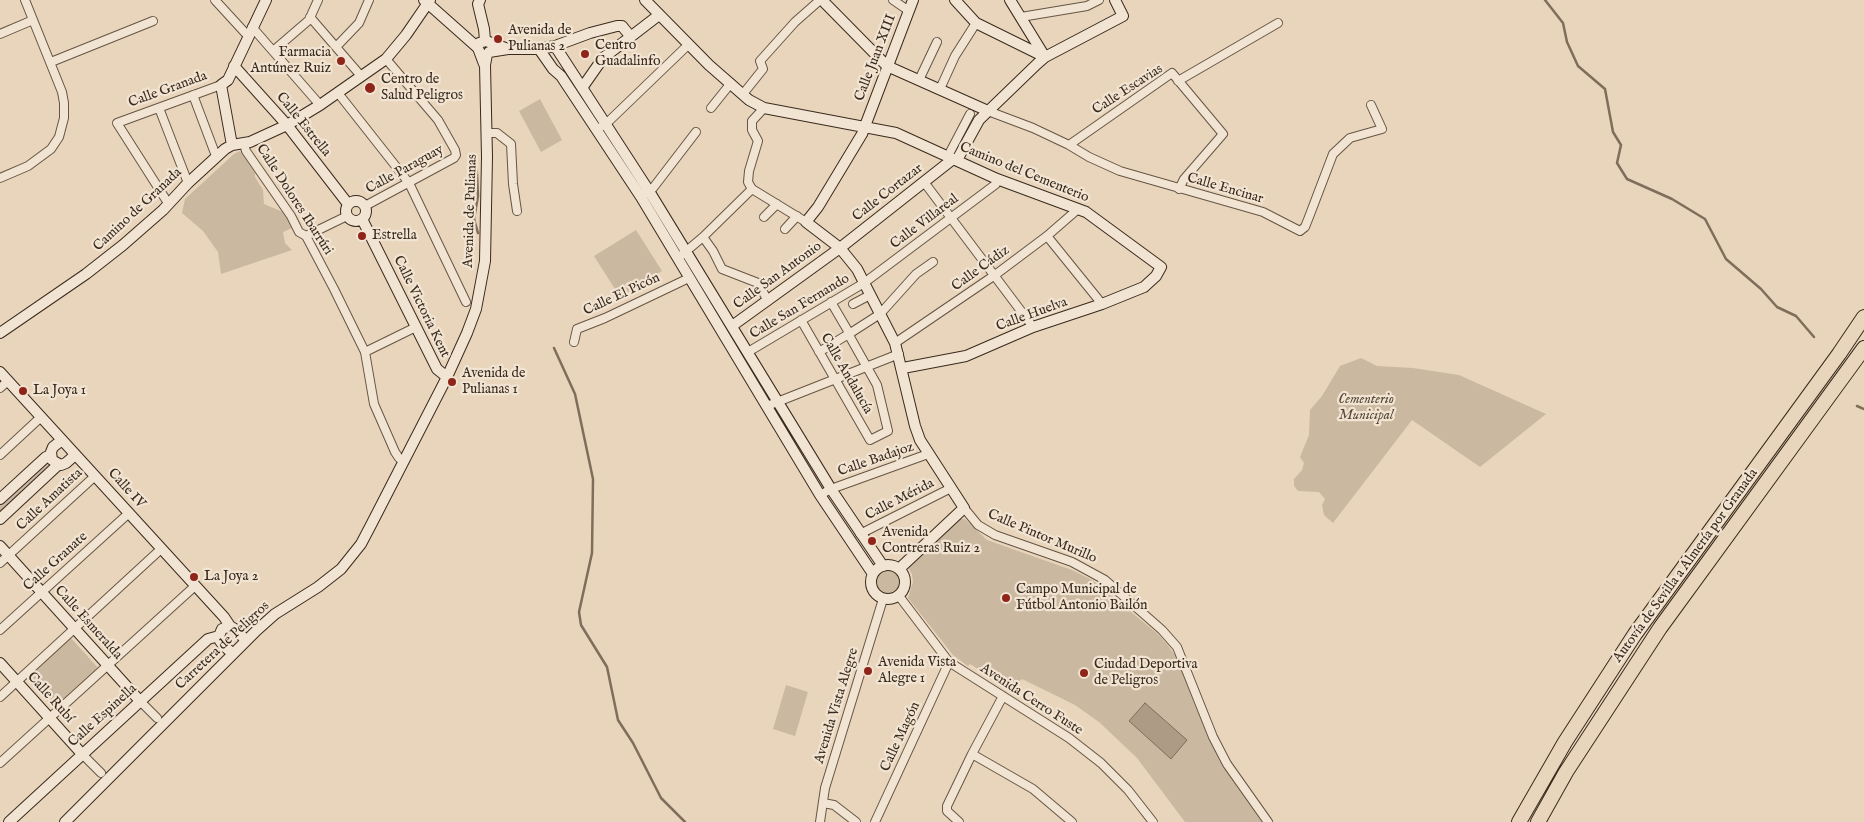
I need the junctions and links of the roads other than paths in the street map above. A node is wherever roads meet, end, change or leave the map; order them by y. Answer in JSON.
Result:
{"nodes":[{"id":1,"x":25,"y":0,"type":"edge"},
{"id":2,"x":215,"y":0,"type":"edge"},
{"id":3,"x":318,"y":0,"type":"edge"},
{"id":4,"x":369,"y":0,"type":"edge"},
{"id":5,"x":480,"y":0,"type":"edge"},
{"id":6,"x":645,"y":0,"type":"edge"},
{"id":7,"x":821,"y":0,"type":"edge"},
{"id":8,"x":893,"y":0,"type":"edge"},
{"id":9,"x":913,"y":0,"type":"edge"},
{"id":10,"x":954,"y":0,"type":"edge"},
{"id":11,"x":1010,"y":0,"type":"edge"},
{"id":12,"x":1099,"y":0,"type":"edge"},
{"id":13,"x":1115,"y":0,"type":"edge"},
{"id":14,"x":427,"y":1,"type":"edge"},
{"id":15,"x":263,"y":2,"type":"edge"},
{"id":16,"x":909,"y":11,"type":"junction"},
{"id":17,"x":659,"y":16,"type":"junction"},
{"id":18,"x":310,"y":17,"type":"junction"},
{"id":19,"x":1021,"y":17,"type":"junction"},
{"id":20,"x":34,"y":20,"type":"junction"},
{"id":21,"x":153,"y":21,"type":"dead end"},
{"id":22,"x":976,"y":23,"type":"junction"},
{"id":23,"x":1278,"y":23,"type":"dead end"},
{"id":24,"x":250,"y":32,"type":"junction"},
{"id":25,"x":0,"y":34,"type":"edge"},
{"id":26,"x":630,"y":37,"type":"junction"},
{"id":27,"x":937,"y":42,"type":"dead end"},
{"id":28,"x":688,"y":45,"type":"junction"},
{"id":29,"x":555,"y":46,"type":"junction"},
{"id":30,"x":336,"y":47,"type":"junction"},
{"id":31,"x":484,"y":47,"type":"junction"},
{"id":32,"x":539,"y":49,"type":"junction"},
{"id":33,"x":273,"y":51,"type":"junction"},
{"id":34,"x":1045,"y":58,"type":"junction"},
{"id":35,"x":386,"y":59,"type":"junction"},
{"id":36,"x":50,"y":62,"type":"junction"},
{"id":37,"x":234,"y":66,"type":"junction"},
{"id":38,"x":887,"y":66,"type":"junction"},
{"id":39,"x":361,"y":76,"type":"junction"},
{"id":40,"x":920,"y":80,"type":"junction"},
{"id":41,"x":1178,"y":81,"type":"junction"},
{"id":42,"x":731,"y":83,"type":"junction"},
{"id":43,"x":221,"y":85,"type":"junction"},
{"id":44,"x":582,"y":88,"type":"junction"},
{"id":45,"x":940,"y":89,"type":"junction"},
{"id":46,"x":338,"y":93,"type":"junction"},
{"id":47,"x":744,"y":94,"type":"junction"},
{"id":48,"x":193,"y":95,"type":"junction"},
{"id":49,"x":320,"y":105,"type":"junction"},
{"id":50,"x":1371,"y":105,"type":"dead end"},
{"id":51,"x":159,"y":108,"type":"junction"},
{"id":52,"x":711,"y":108,"type":"dead end"},
{"id":53,"x":764,"y":108,"type":"junction"},
{"id":54,"x":988,"y":110,"type":"junction"},
{"id":55,"x":970,"y":114,"type":"dead end"},
{"id":56,"x":606,"y":123,"type":"junction"},
{"id":57,"x":287,"y":125,"type":"junction"},
{"id":58,"x":864,"y":126,"type":"junction"},
{"id":59,"x":597,"y":129,"type":"junction"},
{"id":60,"x":696,"y":132,"type":"dead end"},
{"id":61,"x":486,"y":133,"type":"junction"},
{"id":62,"x":244,"y":144,"type":"junction"},
{"id":63,"x":232,"y":145,"type":"junction"},
{"id":64,"x":1069,"y":145,"type":"junction"},
{"id":65,"x":216,"y":156,"type":"junction"},
{"id":66,"x":953,"y":158,"type":"junction"},
{"id":67,"x":0,"y":178,"type":"edge"},
{"id":68,"x":997,"y":179,"type":"junction"},
{"id":69,"x":924,"y":182,"type":"junction"},
{"id":70,"x":188,"y":183,"type":"junction"},
{"id":71,"x":409,"y":183,"type":"junction"},
{"id":72,"x":752,"y":189,"type":"junction"},
{"id":73,"x":1179,"y":189,"type":"junction"},
{"id":74,"x":645,"y":194,"type":"junction"},
{"id":75,"x":168,"y":203,"type":"junction"},
{"id":76,"x":348,"y":204,"type":"junction"},
{"id":77,"x":777,"y":204,"type":"junction"},
{"id":78,"x":365,"y":206,"type":"junction"},
{"id":79,"x":1078,"y":210,"type":"junction"},
{"id":80,"x":518,"y":211,"type":"dead end"},
{"id":81,"x":347,"y":216,"type":"junction"},
{"id":82,"x":797,"y":216,"type":"junction"},
{"id":83,"x":764,"y":217,"type":"dead end"},
{"id":84,"x":952,"y":217,"type":"junction"},
{"id":85,"x":362,"y":219,"type":"junction"},
{"id":86,"x":806,"y":222,"type":"junction"},
{"id":87,"x":785,"y":229,"type":"dead end"},
{"id":88,"x":306,"y":236,"type":"junction"},
{"id":89,"x":1047,"y":236,"type":"junction"},
{"id":90,"x":703,"y":237,"type":"junction"},
{"id":91,"x":840,"y":248,"type":"junction"},
{"id":92,"x":682,"y":254,"type":"junction"},
{"id":93,"x":933,"y":262,"type":"dead end"},
{"id":94,"x":1161,"y":267,"type":"joint"},
{"id":95,"x":995,"y":276,"type":"junction"},
{"id":96,"x":689,"y":278,"type":"junction"},
{"id":97,"x":864,"y":283,"type":"junction"},
{"id":98,"x":870,"y":295,"type":"junction"},
{"id":99,"x":466,"y":302,"type":"dead end"},
{"id":100,"x":768,"y":302,"type":"junction"},
{"id":101,"x":831,"y":302,"type":"junction"},
{"id":102,"x":853,"y":304,"type":"dead end"},
{"id":103,"x":1102,"y":304,"type":"junction"},
{"id":104,"x":880,"y":314,"type":"junction"},
{"id":105,"x":1864,"y":317,"type":"edge"},
{"id":106,"x":801,"y":320,"type":"junction"},
{"id":107,"x":732,"y":326,"type":"junction"},
{"id":108,"x":416,"y":327,"type":"junction"},
{"id":109,"x":1033,"y":327,"type":"junction"},
{"id":110,"x":723,"y":332,"type":"junction"},
{"id":111,"x":0,"y":333,"type":"edge"},
{"id":112,"x":849,"y":334,"type":"junction"},
{"id":113,"x":574,"y":342,"type":"dead end"},
{"id":114,"x":896,"y":343,"type":"junction"},
{"id":115,"x":1864,"y":348,"type":"edge"},
{"id":116,"x":365,"y":352,"type":"junction"},
{"id":117,"x":748,"y":352,"type":"junction"},
{"id":118,"x":819,"y":352,"type":"junction"},
{"id":119,"x":899,"y":354,"type":"junction"},
{"id":120,"x":868,"y":367,"type":"junction"},
{"id":121,"x":903,"y":368,"type":"junction"},
{"id":122,"x":0,"y":372,"type":"edge"},
{"id":123,"x":446,"y":377,"type":"junction"},
{"id":124,"x":834,"y":379,"type":"junction"},
{"id":125,"x":4,"y":384,"type":"edge"},
{"id":126,"x":778,"y":402,"type":"junction"},
{"id":127,"x":768,"y":406,"type":"junction"},
{"id":128,"x":41,"y":417,"type":"junction"},
{"id":129,"x":62,"y":440,"type":"junction"},
{"id":130,"x":75,"y":454,"type":"junction"},
{"id":131,"x":928,"y":454,"type":"junction"},
{"id":132,"x":0,"y":455,"type":"edge"},
{"id":133,"x":50,"y":456,"type":"junction"},
{"id":134,"x":404,"y":461,"type":"junction"},
{"id":135,"x":59,"y":464,"type":"junction"},
{"id":136,"x":95,"y":476,"type":"junction"},
{"id":137,"x":951,"y":488,"type":"junction"},
{"id":138,"x":831,"y":489,"type":"junction"},
{"id":139,"x":820,"y":495,"type":"junction"},
{"id":140,"x":0,"y":499,"type":"edge"},
{"id":141,"x":964,"y":508,"type":"junction"},
{"id":142,"x":128,"y":513,"type":"junction"},
{"id":143,"x":0,"y":519,"type":"edge"},
{"id":144,"x":860,"y":534,"type":"junction"},
{"id":145,"x":0,"y":546,"type":"edge"},
{"id":146,"x":162,"y":549,"type":"junction"},
{"id":147,"x":8,"y":555,"type":"junction"},
{"id":148,"x":0,"y":563,"type":"edge"},
{"id":149,"x":882,"y":566,"type":"junction"},
{"id":150,"x":899,"y":568,"type":"junction"},
{"id":151,"x":873,"y":574,"type":"junction"},
{"id":152,"x":195,"y":586,"type":"junction"},
{"id":153,"x":42,"y":592,"type":"junction"},
{"id":154,"x":899,"y":596,"type":"junction"},
{"id":155,"x":883,"y":599,"type":"junction"},
{"id":156,"x":230,"y":626,"type":"junction"},
{"id":157,"x":75,"y":628,"type":"junction"},
{"id":158,"x":0,"y":630,"type":"edge"},
{"id":159,"x":219,"y":636,"type":"junction"},
{"id":160,"x":245,"y":640,"type":"junction"},
{"id":161,"x":232,"y":653,"type":"junction"},
{"id":162,"x":949,"y":662,"type":"junction"},
{"id":163,"x":0,"y":663,"type":"edge"},
{"id":164,"x":108,"y":665,"type":"junction"},
{"id":165,"x":17,"y":681,"type":"junction"},
{"id":166,"x":1003,"y":696,"type":"junction"},
{"id":167,"x":0,"y":697,"type":"edge"},
{"id":168,"x":140,"y":701,"type":"junction"},
{"id":169,"x":50,"y":718,"type":"junction"},
{"id":170,"x":157,"y":718,"type":"dead end"},
{"id":171,"x":82,"y":754,"type":"junction"},
{"id":172,"x":972,"y":754,"type":"junction"},
{"id":173,"x":0,"y":763,"type":"edge"},
{"id":174,"x":101,"y":773,"type":"dead end"},
{"id":175,"x":823,"y":803,"type":"junction"},
{"id":176,"x":9,"y":822,"type":"edge"},
{"id":177,"x":65,"y":822,"type":"edge"},
{"id":178,"x":820,"y":822,"type":"edge"},
{"id":179,"x":856,"y":822,"type":"edge"},
{"id":180,"x":875,"y":822,"type":"edge"},
{"id":181,"x":959,"y":822,"type":"edge"},
{"id":182,"x":1072,"y":822,"type":"edge"},
{"id":183,"x":1153,"y":822,"type":"edge"},
{"id":184,"x":1268,"y":822,"type":"edge"},
{"id":185,"x":1519,"y":822,"type":"edge"},
{"id":186,"x":1538,"y":822,"type":"edge"}],
"edges":[{"from":1,"to":20,"type":"street"},
{"from":2,"to":24,"type":"street"},
{"from":3,"to":18,"type":"street"},
{"from":4,"to":30,"type":"street"},
{"from":5,"to":31,"type":"street","name":"Avenida de Pulianas"},
{"from":6,"to":17,"type":"street"},
{"from":7,"to":38,"type":"street"},
{"from":7,"to":47,"type":"street"},
{"from":8,"to":16,"type":"street"},
{"from":9,"to":16,"type":"street","name":"Calle Juan XIII"},
{"from":10,"to":22,"type":"street"},
{"from":11,"to":19,"type":"street"},
{"from":12,"to":19,"type":"street"},
{"from":13,"to":34,"type":"street"},
{"from":14,"to":31,"type":"street"},
{"from":14,"to":35,"type":"street","name":"Camino de Granada"},
{"from":15,"to":24,"type":"street","name":"Calle Granada"},
{"from":16,"to":38,"type":"street","name":"Calle Juan XIII"},
{"from":17,"to":26,"type":"street"},
{"from":17,"to":28,"type":"street"},
{"from":18,"to":30,"type":"street"},
{"from":18,"to":33,"type":"street"},
{"from":19,"to":34,"type":"street"},
{"from":20,"to":25,"type":"street"},
{"from":20,"to":36,"type":"street"},
{"from":21,"to":36,"type":"street"},
{"from":22,"to":34,"type":"street"},
{"from":22,"to":45,"type":"street"},
{"from":23,"to":41,"type":"street","name":"Calle Escavias"},
{"from":24,"to":33,"type":"street"},
{"from":24,"to":37,"type":"street","name":"Calle Granada"},
{"from":26,"to":29,"type":"street"},
{"from":26,"to":44,"type":"street"},
{"from":27,"to":40,"type":"street"},
{"from":28,"to":42,"type":"street"},
{"from":28,"to":56,"type":"street"},
{"from":29,"to":32,"type":"street"},
{"from":29,"to":44,"type":"street"},
{"from":30,"to":39,"type":"street"},
{"from":31,"to":32,"type":"street"},
{"from":31,"to":61,"type":"street","name":"Avenida de Pulianas"},
{"from":32,"to":59,"type":"street"},
{"from":33,"to":49,"type":"street"},
{"from":34,"to":54,"type":"street"},
{"from":35,"to":39,"type":"street","name":"Camino de Granada"},
{"from":35,"to":71,"type":"street","name":"Calle Paraguay"},
{"from":36,"to":67,"type":"street"},
{"from":37,"to":43,"type":"street","name":"Calle Granada"},
{"from":37,"to":57,"type":"street","name":"Calle Estrella"},
{"from":38,"to":40,"type":"street"},
{"from":38,"to":58,"type":"street","name":"Calle Juan XIII"},
{"from":39,"to":46,"type":"street","name":"Camino de Granada"},
{"from":40,"to":45,"type":"street"},
{"from":41,"to":64,"type":"street","name":"Calle Escavias"},
{"from":41,"to":73,"type":"street"},
{"from":42,"to":47,"type":"street"},
{"from":42,"to":52,"type":"street"},
{"from":43,"to":48,"type":"street","name":"Calle Granada"},
{"from":43,"to":63,"type":"street"},
{"from":44,"to":56,"type":"street"},
{"from":45,"to":54,"type":"street"},
{"from":46,"to":49,"type":"street","name":"Camino de Granada"},
{"from":46,"to":71,"type":"street"},
{"from":47,"to":53,"type":"street"},
{"from":48,"to":51,"type":"street","name":"Calle Granada"},
{"from":48,"to":65,"type":"street"},
{"from":49,"to":57,"type":"street","name":"Camino de Granada"},
{"from":50,"to":73,"type":"street","name":"Calle Encinar"},
{"from":51,"to":70,"type":"street"},
{"from":51,"to":75,"type":"street","name":"Calle Granada"},
{"from":53,"to":58,"type":"street","name":"Camino del Cementerio"},
{"from":53,"to":72,"type":"street"},
{"from":54,"to":64,"type":"street","name":"Calle Encinar"},
{"from":54,"to":66,"type":"street"},
{"from":55,"to":66,"type":"street"},
{"from":56,"to":59,"type":"street"},
{"from":56,"to":74,"type":"street"},
{"from":57,"to":62,"type":"street","name":"Camino de Granada"},
{"from":57,"to":76,"type":"street","name":"Calle Estrella"},
{"from":58,"to":66,"type":"street","name":"Camino del Cementerio"},
{"from":58,"to":86,"type":"street","name":"Calle Juan XIII"},
{"from":59,"to":74,"type":"street"},
{"from":60,"to":74,"type":"street"},
{"from":61,"to":80,"type":"street"},
{"from":61,"to":123,"type":"street","name":"Avenida de Pulianas"},
{"from":62,"to":63,"type":"street","name":"Camino de Granada"},
{"from":62,"to":88,"type":"street","name":"Calle Dolores Ibarrúri"},
{"from":63,"to":65,"type":"street","name":"Camino de Granada"},
{"from":64,"to":73,"type":"street","name":"Calle Encinar"},
{"from":65,"to":70,"type":"street","name":"Camino de Granada"},
{"from":66,"to":68,"type":"street","name":"Camino del Cementerio"},
{"from":66,"to":69,"type":"street","name":"Calle Cortazar"},
{"from":68,"to":79,"type":"street","name":"Camino del Cementerio"},
{"from":68,"to":84,"type":"street","name":"Calle Villareal"},
{"from":69,"to":84,"type":"street"},
{"from":69,"to":91,"type":"street","name":"Calle Cortazar"},
{"from":70,"to":75,"type":"street","name":"Camino de Granada"},
{"from":71,"to":78,"type":"street","name":"Calle Paraguay"},
{"from":71,"to":99,"type":"street"},
{"from":72,"to":77,"type":"street","name":"Calle Pintor Murillo"},
{"from":72,"to":90,"type":"street"},
{"from":74,"to":92,"type":"street"},
{"from":75,"to":111,"type":"street","name":"Camino de Granada"},
{"from":76,"to":78,"type":"street"},
{"from":76,"to":81,"type":"street"},
{"from":77,"to":82,"type":"street","name":"Calle Pintor Murillo"},
{"from":77,"to":83,"type":"street"},
{"from":78,"to":85,"type":"street"},
{"from":79,"to":89,"type":"street","name":"Calle Cádiz"},
{"from":79,"to":94,"type":"street","name":"Camino del Cementerio"},
{"from":81,"to":85,"type":"street"},
{"from":81,"to":88,"type":"street"},
{"from":82,"to":86,"type":"street","name":"Calle Pintor Murillo"},
{"from":82,"to":87,"type":"street"},
{"from":84,"to":95,"type":"street"},
{"from":84,"to":97,"type":"street","name":"Calle Villareal"},
{"from":85,"to":108,"type":"street","name":"Calle Victoria Kent"},
{"from":86,"to":91,"type":"street","name":"Calle Pintor Murillo"},
{"from":88,"to":116,"type":"street","name":"Calle Dolores Ibarrúri"},
{"from":89,"to":95,"type":"street","name":"Calle Cádiz"},
{"from":89,"to":103,"type":"street"},
{"from":90,"to":92,"type":"street"},
{"from":90,"to":100,"type":"street"},
{"from":91,"to":97,"type":"street","name":"Calle Pintor Murillo"},
{"from":91,"to":100,"type":"street","name":"Calle San Antonio"},
{"from":92,"to":96,"type":"street"},
{"from":92,"to":107,"type":"street"},
{"from":93,"to":104,"type":"street"},
{"from":94,"to":103,"type":"street","name":"Calle Huelva"},
{"from":95,"to":109,"type":"street"},
{"from":95,"to":114,"type":"street","name":"Calle Cádiz"},
{"from":96,"to":110,"type":"street"},
{"from":96,"to":113,"type":"street","name":"Calle El Picón"},
{"from":97,"to":98,"type":"street","name":"Calle Pintor Murillo"},
{"from":97,"to":101,"type":"street","name":"Calle San Fernando"},
{"from":98,"to":102,"type":"street"},
{"from":98,"to":104,"type":"street","name":"Calle Pintor Murillo"},
{"from":100,"to":107,"type":"street","name":"Calle San Antonio"},
{"from":101,"to":106,"type":"street","name":"Calle San Fernando"},
{"from":101,"to":112,"type":"street"},
{"from":103,"to":109,"type":"street","name":"Calle Huelva"},
{"from":104,"to":112,"type":"street"},
{"from":104,"to":114,"type":"street","name":"Calle Pintor Murillo"},
{"from":105,"to":185,"type":"highway","name":"Autovía de Sevilla a Almería por Granada"},
{"from":106,"to":117,"type":"street","name":"Calle San Fernando"},
{"from":106,"to":118,"type":"street","name":"Calle Andalucía"},
{"from":107,"to":110,"type":"street"},
{"from":107,"to":117,"type":"street"},
{"from":108,"to":116,"type":"street"},
{"from":108,"to":123,"type":"street","name":"Calle Victoria Kent"},
{"from":109,"to":121,"type":"street","name":"Calle Huelva"},
{"from":110,"to":127,"type":"street"},
{"from":112,"to":118,"type":"street"},
{"from":112,"to":120,"type":"street"},
{"from":114,"to":119,"type":"street","name":"Calle Pintor Murillo"},
{"from":115,"to":186,"type":"highway","name":"Autovía de Sevilla a Almería por Granada"},
{"from":116,"to":134,"type":"street","name":"Calle Dolores Ibarrúri"},
{"from":117,"to":126,"type":"street"},
{"from":118,"to":124,"type":"street","name":"Calle Andalucía"},
{"from":119,"to":120,"type":"street"},
{"from":119,"to":121,"type":"street","name":"Calle Pintor Murillo"},
{"from":120,"to":124,"type":"street"},
{"from":120,"to":124,"type":"street","name":"Calle Andalucía"},
{"from":121,"to":131,"type":"street","name":"Calle Pintor Murillo"},
{"from":122,"to":125,"type":"street","name":"Calle IV"},
{"from":123,"to":134,"type":"street","name":"Avenida de Pulianas"},
{"from":124,"to":126,"type":"street"},
{"from":125,"to":128,"type":"street","name":"Calle IV"},
{"from":126,"to":127,"type":"street"},
{"from":126,"to":138,"type":"street"},
{"from":127,"to":139,"type":"street"},
{"from":128,"to":129,"type":"street","name":"Calle IV"},
{"from":128,"to":132,"type":"street"},
{"from":129,"to":130,"type":"street","name":"Calle IV"},
{"from":129,"to":133,"type":"street"},
{"from":130,"to":135,"type":"street"},
{"from":130,"to":136,"type":"street","name":"Calle IV"},
{"from":131,"to":137,"type":"street","name":"Calle Pintor Murillo"},
{"from":131,"to":138,"type":"street","name":"Calle Badajoz"},
{"from":133,"to":135,"type":"street"},
{"from":133,"to":140,"type":"street"},
{"from":134,"to":160,"type":"street","name":"Carretera de Peligros"},
{"from":135,"to":143,"type":"street"},
{"from":136,"to":142,"type":"street","name":"Calle IV"},
{"from":136,"to":147,"type":"street","name":"Calle Amatista"},
{"from":137,"to":141,"type":"street","name":"Calle Pintor Murillo"},
{"from":137,"to":144,"type":"street","name":"Calle Mérida"},
{"from":138,"to":139,"type":"street","name":"Calle Badajoz"},
{"from":138,"to":144,"type":"street"},
{"from":139,"to":151,"type":"street"},
{"from":141,"to":150,"type":"street"},
{"from":141,"to":184,"type":"street","name":"Calle Pintor Murillo"},
{"from":142,"to":146,"type":"street","name":"Calle IV"},
{"from":142,"to":153,"type":"street","name":"Calle Granate"},
{"from":144,"to":149,"type":"street"},
{"from":145,"to":147,"type":"street","name":"Calle Esmeralda"},
{"from":146,"to":152,"type":"street","name":"Calle IV"},
{"from":146,"to":157,"type":"street"},
{"from":147,"to":148,"type":"street","name":"Calle Amatista"},
{"from":147,"to":153,"type":"street","name":"Calle Esmeralda"},
{"from":149,"to":150,"type":"street"},
{"from":149,"to":151,"type":"street"},
{"from":150,"to":154,"type":"street"},
{"from":151,"to":155,"type":"street"},
{"from":152,"to":156,"type":"street","name":"Calle IV"},
{"from":152,"to":164,"type":"street"},
{"from":153,"to":157,"type":"street","name":"Calle Esmeralda"},
{"from":153,"to":158,"type":"street","name":"Calle Granate"},
{"from":154,"to":155,"type":"street"},
{"from":154,"to":162,"type":"street","name":"Avenida Cerro Fuste"},
{"from":155,"to":175,"type":"street","name":"Avenida Vista Alegre"},
{"from":156,"to":159,"type":"street"},
{"from":156,"to":160,"type":"street"},
{"from":157,"to":164,"type":"street","name":"Calle Esmeralda"},
{"from":157,"to":165,"type":"street"},
{"from":159,"to":161,"type":"street"},
{"from":159,"to":168,"type":"street","name":"Calle Espinella"},
{"from":160,"to":161,"type":"street","name":"Carretera de Peligros"},
{"from":161,"to":177,"type":"street","name":"Carretera de Peligros"},
{"from":162,"to":166,"type":"street","name":"Avenida Cerro Fuste"},
{"from":162,"to":180,"type":"street","name":"Calle Magón"},
{"from":163,"to":165,"type":"street","name":"Calle Rubí"},
{"from":164,"to":168,"type":"street","name":"Calle Esmeralda"},
{"from":164,"to":169,"type":"street"},
{"from":165,"to":167,"type":"street"},
{"from":165,"to":169,"type":"street","name":"Calle Rubí"},
{"from":166,"to":172,"type":"street"},
{"from":166,"to":183,"type":"street","name":"Avenida Cerro Fuste"},
{"from":168,"to":170,"type":"street","name":"Calle Esmeralda"},
{"from":168,"to":171,"type":"street","name":"Calle Espinella"},
{"from":169,"to":171,"type":"street","name":"Calle Rubí"},
{"from":169,"to":173,"type":"street"},
{"from":171,"to":174,"type":"street","name":"Calle Rubí"},
{"from":171,"to":176,"type":"street","name":"Calle Espinella"},
{"from":172,"to":181,"type":"street"},
{"from":172,"to":182,"type":"street"},
{"from":175,"to":178,"type":"street","name":"Avenida Vista Alegre"},
{"from":175,"to":179,"type":"street"}]}
